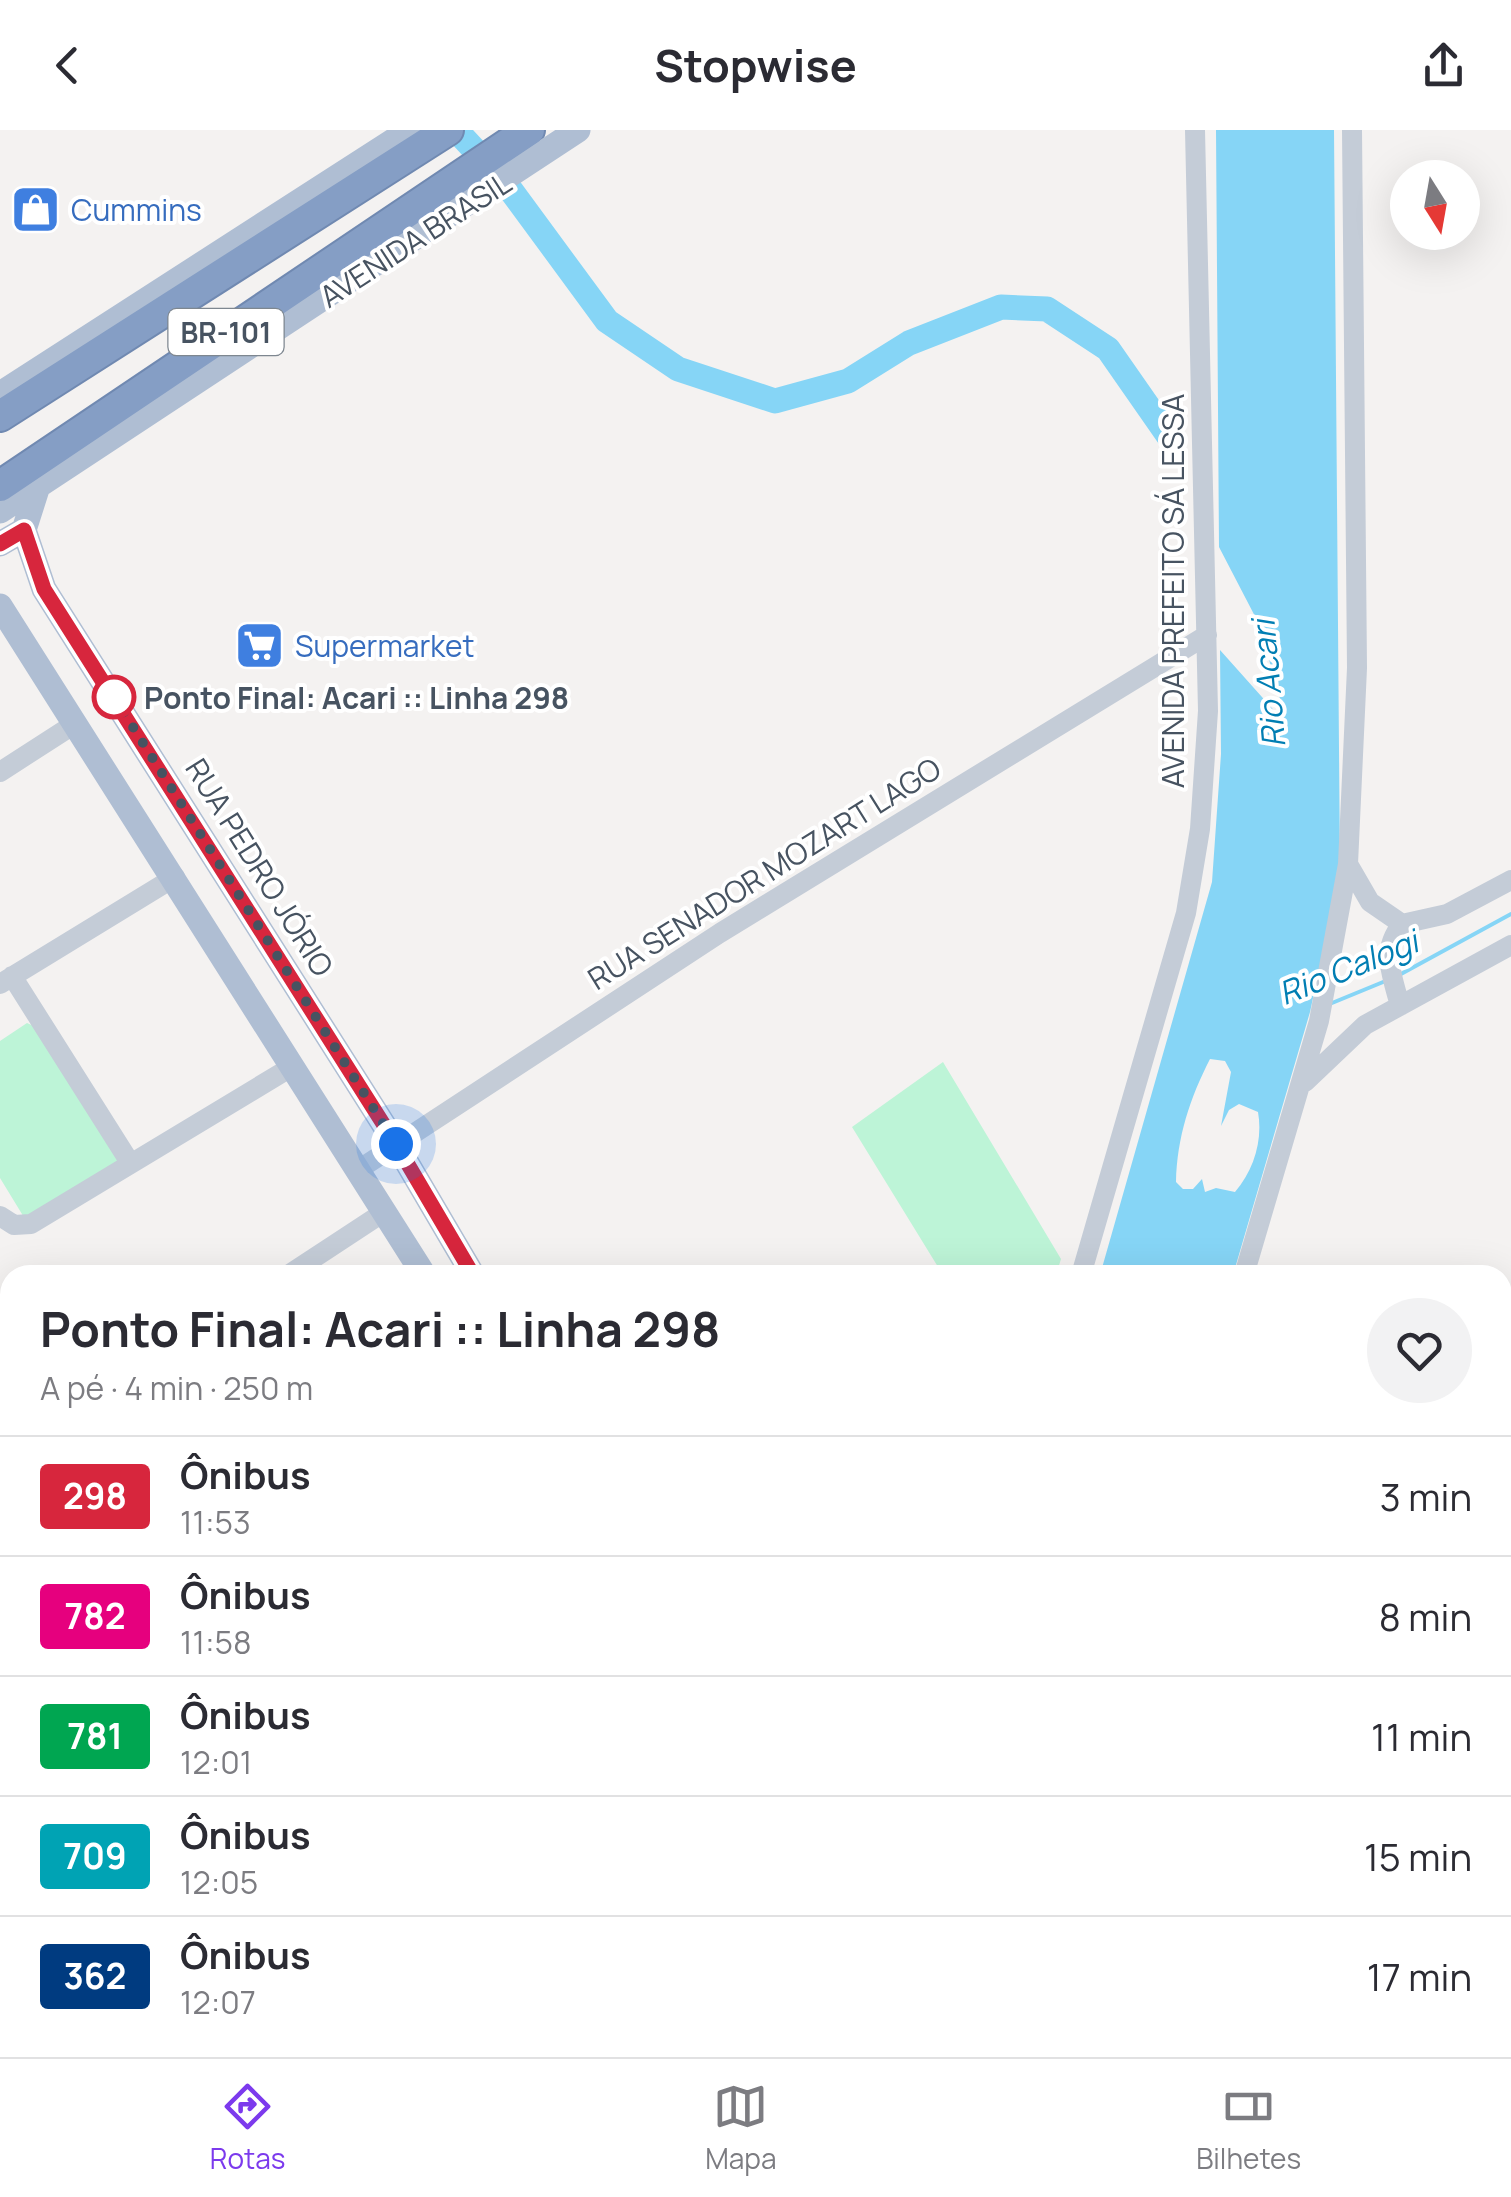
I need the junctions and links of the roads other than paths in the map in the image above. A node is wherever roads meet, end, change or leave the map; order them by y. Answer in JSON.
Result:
{"nodes":[{"id":1,"x":448,"y":130,"type":"edge"},
{"id":2,"x":578,"y":130,"type":"edge"},
{"id":3,"x":1196,"y":130,"type":"edge"},
{"id":4,"x":1352,"y":130,"type":"edge"},
{"id":5,"x":413,"y":136,"type":"edge"},
{"id":6,"x":525,"y":145,"type":"edge"},
{"id":7,"x":467,"y":189,"type":"junction"},
{"id":8,"x":0,"y":394,"type":"edge"},
{"id":9,"x":0,"y":416,"type":"edge"},
{"id":10,"x":0,"y":486,"type":"edge"},
{"id":11,"x":38,"y":486,"type":"junction"},
{"id":12,"x":0,"y":511,"type":"edge"},
{"id":13,"x":24,"y":530,"type":"junction"},
{"id":14,"x":0,"y":544,"type":"edge"},
{"id":15,"x":0,"y":606,"type":"edge"},
{"id":16,"x":1207,"y":634,"type":"junction"},
{"id":17,"x":76,"y":723,"type":"junction"},
{"id":18,"x":0,"y":772,"type":"edge"},
{"id":19,"x":1348,"y":864,"type":"junction"},
{"id":20,"x":175,"y":877,"type":"junction"},
{"id":21,"x":1511,"y":880,"type":"edge"},
{"id":22,"x":1402,"y":924,"type":"junction"},
{"id":23,"x":262,"y":930,"type":"junction"},
{"id":24,"x":1511,"y":945,"type":"edge"},
{"id":25,"x":221,"y":952,"type":"junction"},
{"id":26,"x":6,"y":980,"type":"edge"},
{"id":27,"x":1400,"y":1006,"type":"junction"},
{"id":28,"x":293,"y":1066,"type":"junction"},
{"id":29,"x":1300,"y":1087,"type":"junction"},
{"id":30,"x":396,"y":1144,"type":"junction"},
{"id":31,"x":129,"y":1162,"type":"junction"},
{"id":32,"x":358,"y":1170,"type":"junction"},
{"id":33,"x":384,"y":1212,"type":"junction"},
{"id":34,"x":0,"y":1216,"type":"edge"},
{"id":35,"x":303,"y":1265,"type":"edge"},
{"id":36,"x":418,"y":1265,"type":"edge"},
{"id":37,"x":467,"y":1265,"type":"edge"},
{"id":38,"x":1084,"y":1265,"type":"edge"},
{"id":39,"x":1247,"y":1265,"type":"edge"}],
"edges":[{"from":1,"to":5,"type":"highway","number":"BR-101"},
{"from":2,"to":6,"type":"main road","name":"AVENIDA BRASIL"},
{"from":3,"to":16,"type":"street","name":"AVENIDA PREFEITO SÁ LESSA"},
{"from":4,"to":19,"type":"street"},
{"from":5,"to":8,"type":"main road"},
{"from":5,"to":9,"type":"highway","number":"BR-101"},
{"from":6,"to":7,"type":"highway","name":"AVENIDA BRASIL","number":"BR-101"},
{"from":7,"to":10,"type":"highway","name":"AVENIDA BRASIL","number":"BR-101"},
{"from":7,"to":11,"type":"main road","name":"AVENIDA BRASIL"},
{"from":11,"to":12,"type":"main road","name":"AVENIDA BRASIL"},
{"from":11,"to":13,"type":"main road"},
{"from":13,"to":14,"type":"main road"},
{"from":13,"to":23,"type":"main road","name":"RUA PEDRO JÓRIO"},
{"from":15,"to":17,"type":"main road"},
{"from":16,"to":30,"type":"street","name":"RUA SENADOR MOZART LAGO"},
{"from":16,"to":38,"type":"street","name":"AVENIDA PREFEITO SÁ LESSA"},
{"from":17,"to":18,"type":"street"},
{"from":17,"to":20,"type":"main road"},
{"from":19,"to":22,"type":"street"},
{"from":19,"to":29,"type":"street"},
{"from":20,"to":25,"type":"main road"},
{"from":20,"to":26,"type":"street"},
{"from":21,"to":22,"type":"street"},
{"from":22,"to":27,"type":"street"},
{"from":23,"to":25,"type":"main road"},
{"from":23,"to":30,"type":"main road","name":"RUA PEDRO JÓRIO"},
{"from":24,"to":27,"type":"street"},
{"from":25,"to":28,"type":"main road"},
{"from":26,"to":31,"type":"street"},
{"from":27,"to":29,"type":"street"},
{"from":28,"to":31,"type":"street"},
{"from":28,"to":32,"type":"main road"},
{"from":29,"to":39,"type":"street"},
{"from":30,"to":32,"type":"street","name":"RUA SENADOR MOZART LAGO"},
{"from":30,"to":37,"type":"main road","name":"RUA PEDRO JÓRIO"},
{"from":31,"to":34,"type":"street"},
{"from":32,"to":33,"type":"main road"},
{"from":33,"to":35,"type":"street"},
{"from":33,"to":36,"type":"main road"}]}
